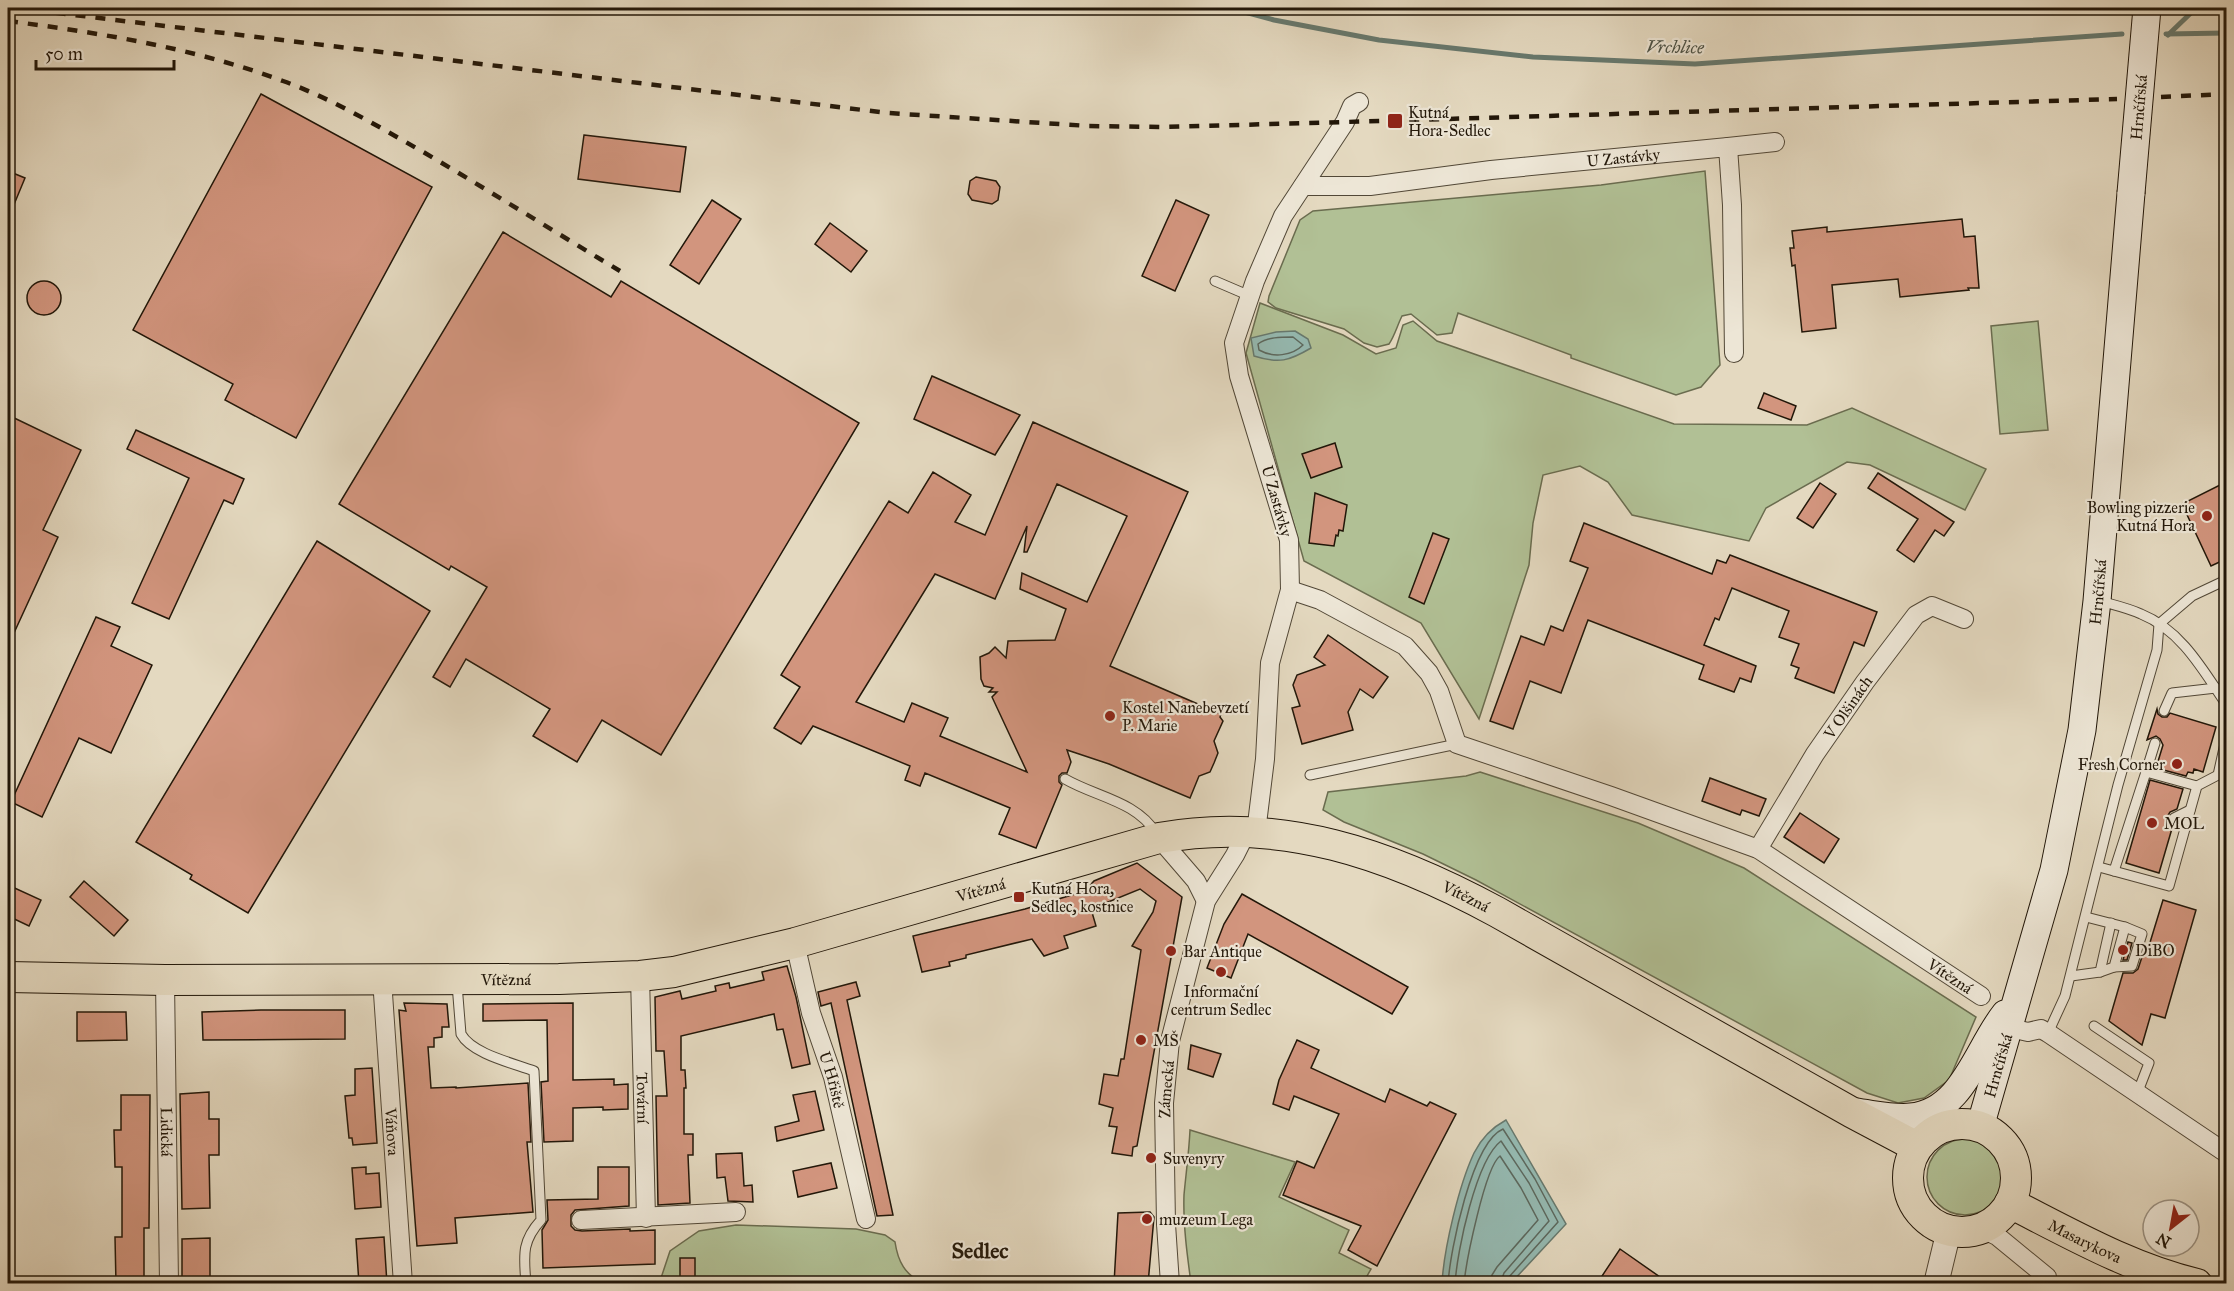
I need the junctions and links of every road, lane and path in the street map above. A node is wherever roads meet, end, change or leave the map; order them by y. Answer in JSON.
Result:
{"nodes":[{"id":1,"x":2147,"y":8,"type":"edge"},
{"id":2,"x":1359,"y":102,"type":"dead end"},
{"id":3,"x":1775,"y":141,"type":"dead end"},
{"id":4,"x":1728,"y":147,"type":"junction"},
{"id":5,"x":1304,"y":186,"type":"junction"},
{"id":6,"x":1215,"y":281,"type":"dead end"},
{"id":7,"x":1250,"y":296,"type":"junction"},
{"id":8,"x":1734,"y":353,"type":"dead end"},
{"id":9,"x":2226,"y":580,"type":"edge"},
{"id":10,"x":1290,"y":590,"type":"junction"},
{"id":11,"x":2097,"y":601,"type":"junction"},
{"id":12,"x":1964,"y":620,"type":"dead end"},
{"id":13,"x":2159,"y":624,"type":"junction"},
{"id":14,"x":2216,"y":688,"type":"junction"},
{"id":15,"x":2226,"y":704,"type":"edge"},
{"id":16,"x":2164,"y":711,"type":"dead end"},
{"id":17,"x":2226,"y":739,"type":"edge"},
{"id":18,"x":2155,"y":742,"type":"dead end"},
{"id":19,"x":1457,"y":744,"type":"junction"},
{"id":20,"x":2146,"y":772,"type":"junction"},
{"id":21,"x":1310,"y":775,"type":"dead end"},
{"id":22,"x":1065,"y":779,"type":"dead end"},
{"id":23,"x":2197,"y":786,"type":"junction"},
{"id":24,"x":2190,"y":810,"type":"junction"},
{"id":25,"x":2175,"y":818,"type":"dead end"},
{"id":26,"x":1252,"y":832,"type":"junction"},
{"id":27,"x":1159,"y":838,"type":"junction"},
{"id":28,"x":2133,"y":839,"type":"dead end"},
{"id":29,"x":2123,"y":843,"type":"junction"},
{"id":30,"x":1758,"y":849,"type":"junction"},
{"id":31,"x":2099,"y":867,"type":"junction"},
{"id":32,"x":2114,"y":871,"type":"junction"},
{"id":33,"x":1206,"y":901,"type":"junction"},
{"id":34,"x":2086,"y":917,"type":"junction"},
{"id":35,"x":2111,"y":923,"type":"junction"},
{"id":36,"x":2125,"y":927,"type":"junction"},
{"id":37,"x":795,"y":943,"type":"junction"},
{"id":38,"x":2114,"y":967,"type":"junction"},
{"id":39,"x":2100,"y":972,"type":"junction"},
{"id":40,"x":640,"y":976,"type":"junction"},
{"id":41,"x":2071,"y":976,"type":"junction"},
{"id":42,"x":8,"y":977,"type":"edge"},
{"id":43,"x":382,"y":979,"type":"junction"},
{"id":44,"x":456,"y":979,"type":"junction"},
{"id":45,"x":165,"y":980,"type":"junction"},
{"id":46,"x":1981,"y":996,"type":"dead end"},
{"id":47,"x":2019,"y":996,"type":"junction"},
{"id":48,"x":2094,"y":1026,"type":"dead end"},
{"id":49,"x":2010,"y":1028,"type":"junction"},
{"id":50,"x":2048,"y":1034,"type":"junction"},
{"id":51,"x":2137,"y":1094,"type":"junction"},
{"id":52,"x":1851,"y":1112,"type":"junction"},
{"id":53,"x":1980,"y":1127,"type":"junction"},
{"id":54,"x":1917,"y":1147,"type":"junction"},
{"id":55,"x":2226,"y":1153,"type":"edge"},
{"id":56,"x":2010,"y":1203,"type":"junction"},
{"id":57,"x":736,"y":1212,"type":"dead end"},
{"id":58,"x":646,"y":1218,"type":"junction"},
{"id":59,"x":866,"y":1219,"type":"dead end"},
{"id":60,"x":581,"y":1220,"type":"dead end"},
{"id":61,"x":1980,"y":1228,"type":"junction"},
{"id":62,"x":1949,"y":1230,"type":"junction"},
{"id":63,"x":2047,"y":1277,"type":"dead end"},
{"id":64,"x":169,"y":1284,"type":"edge"},
{"id":65,"x":403,"y":1284,"type":"edge"},
{"id":66,"x":526,"y":1284,"type":"edge"},
{"id":67,"x":1170,"y":1284,"type":"edge"},
{"id":68,"x":1936,"y":1284,"type":"edge"},
{"id":69,"x":2197,"y":1284,"type":"edge"}],
"edges":[{"from":1,"to":11,"type":"main road","name":"Hrnčířská","bridge":true},
{"from":2,"to":5,"type":"street","name":"U Zastávky"},
{"from":3,"to":4,"type":"street","name":"U Zastávky"},
{"from":4,"to":5,"type":"street","name":"U Zastávky"},
{"from":4,"to":8,"type":"street"},
{"from":5,"to":7,"type":"street","name":"U Zastávky"},
{"from":6,"to":7,"type":"lane"},
{"from":7,"to":10,"type":"street","name":"U Zastávky"},
{"from":9,"to":13,"type":"lane"},
{"from":10,"to":19,"type":"street"},
{"from":10,"to":26,"type":"street","name":"U Zastávky"},
{"from":11,"to":13,"type":"lane"},
{"from":11,"to":47,"type":"main road","name":"Hrnčířská"},
{"from":12,"to":30,"type":"street","name":"V Olšinách"},
{"from":13,"to":14,"type":"lane"},
{"from":13,"to":31,"type":"lane"},
{"from":14,"to":15,"type":"lane"},
{"from":14,"to":16,"type":"lane"},
{"from":17,"to":23,"type":"lane"},
{"from":18,"to":20,"type":"lane"},
{"from":19,"to":21,"type":"lane"},
{"from":19,"to":30,"type":"street","name":"Vítězná"},
{"from":20,"to":23,"type":"lane"},
{"from":20,"to":29,"type":"lane"},
{"from":22,"to":27,"type":"lane"},
{"from":23,"to":24,"type":"lane"},
{"from":24,"to":25,"type":"lane"},
{"from":24,"to":32,"type":"lane"},
{"from":26,"to":27,"type":"main road","name":"Vítězná"},
{"from":26,"to":33,"type":"street","name":"Zámecká"},
{"from":26,"to":52,"type":"main road","name":"Vítězná"},
{"from":27,"to":33,"type":"street"},
{"from":27,"to":37,"type":"main road","name":"Vítězná"},
{"from":28,"to":29,"type":"lane"},
{"from":29,"to":32,"type":"lane"},
{"from":30,"to":46,"type":"street","name":"Vítězná"},
{"from":31,"to":32,"type":"lane"},
{"from":31,"to":34,"type":"lane"},
{"from":33,"to":67,"type":"street","name":"Zámecká"},
{"from":34,"to":35,"type":"lane"},
{"from":34,"to":41,"type":"lane"},
{"from":35,"to":36,"type":"lane"},
{"from":35,"to":39,"type":"lane"},
{"from":36,"to":38,"type":"lane"},
{"from":36,"to":38,"type":"lane"},
{"from":37,"to":40,"type":"main road","name":"Vítězná"},
{"from":37,"to":59,"type":"street","name":"U Hřiště"},
{"from":38,"to":39,"type":"lane"},
{"from":39,"to":41,"type":"lane"},
{"from":40,"to":44,"type":"main road","name":"Vítězná"},
{"from":40,"to":58,"type":"street","name":"Tovární"},
{"from":41,"to":50,"type":"lane"},
{"from":42,"to":45,"type":"main road","name":"Vítězná"},
{"from":43,"to":44,"type":"main road","name":"Vítězná"},
{"from":43,"to":45,"type":"main road","name":"Vítězná"},
{"from":43,"to":65,"type":"street","name":"Váňova"},
{"from":44,"to":66,"type":"lane"},
{"from":45,"to":64,"type":"street","name":"Lidická"},
{"from":47,"to":49,"type":"main road","name":"Hrnčířská"},
{"from":47,"to":52,"type":"main road"},
{"from":48,"to":51,"type":"lane"},
{"from":49,"to":50,"type":"street"},
{"from":49,"to":53,"type":"main road","name":"Hrnčířská"},
{"from":50,"to":51,"type":"street"},
{"from":51,"to":55,"type":"street"},
{"from":52,"to":54,"type":"main road","name":"Vítězná"},
{"from":53,"to":54,"type":"main road"},
{"from":53,"to":56,"type":"main road"},
{"from":54,"to":62,"type":"main road"},
{"from":56,"to":61,"type":"main road"},
{"from":56,"to":69,"type":"main road","name":"Masarykova"},
{"from":57,"to":58,"type":"street"},
{"from":58,"to":60,"type":"street"},
{"from":61,"to":62,"type":"main road"},
{"from":61,"to":63,"type":"street"},
{"from":62,"to":68,"type":"street"}]}
